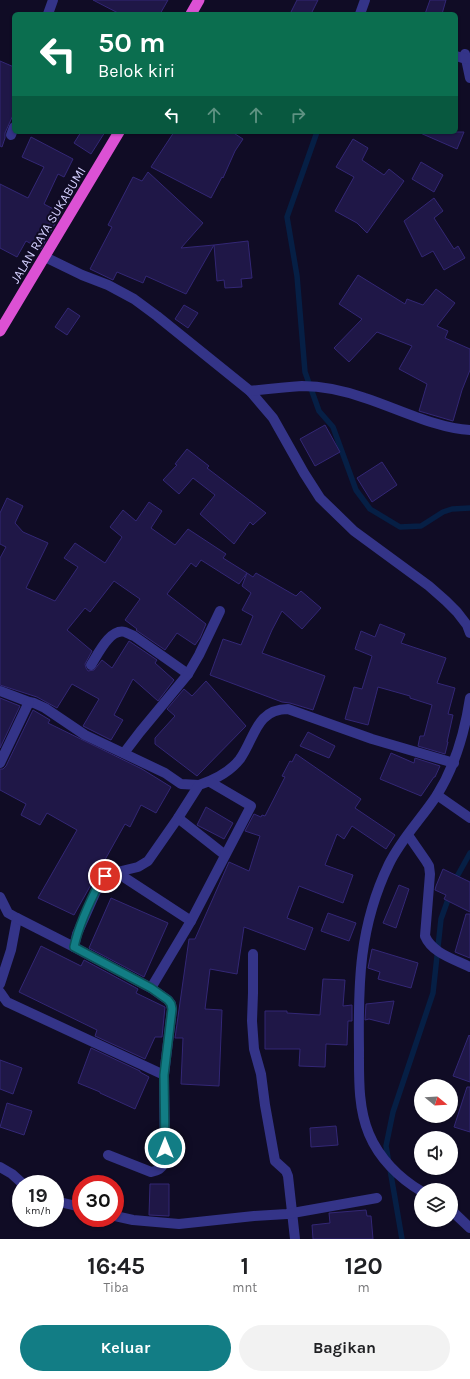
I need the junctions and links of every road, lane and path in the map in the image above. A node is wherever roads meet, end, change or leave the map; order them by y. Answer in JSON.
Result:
{"nodes":[{"id":1,"x":53,"y":0,"type":"edge"},
{"id":2,"x":199,"y":0,"type":"edge"},
{"id":3,"x":365,"y":0,"type":"edge"},
{"id":4,"x":49,"y":12,"type":"edge"},
{"id":5,"x":192,"y":12,"type":"edge"},
{"id":6,"x":361,"y":12,"type":"edge"},
{"id":7,"x":462,"y":56,"type":"edge"},
{"id":8,"x":470,"y":78,"type":"edge"},
{"id":9,"x":118,"y":134,"type":"edge"},
{"id":10,"x":45,"y":257,"type":"junction"},
{"id":11,"x":0,"y":332,"type":"edge"},
{"id":12,"x":250,"y":391,"type":"junction"},
{"id":13,"x":470,"y":430,"type":"edge"},
{"id":14,"x":220,"y":611,"type":"dead end"},
{"id":15,"x":470,"y":633,"type":"edge"},
{"id":16,"x":91,"y":665,"type":"dead end"},
{"id":17,"x":188,"y":674,"type":"junction"},
{"id":18,"x":0,"y":691,"type":"edge"},
{"id":19,"x":470,"y":698,"type":"edge"},
{"id":20,"x":29,"y":702,"type":"junction"},
{"id":21,"x":124,"y":753,"type":"junction"},
{"id":22,"x":0,"y":763,"type":"edge"},
{"id":23,"x":454,"y":763,"type":"junction"},
{"id":24,"x":210,"y":782,"type":"junction"},
{"id":25,"x":199,"y":785,"type":"junction"},
{"id":26,"x":437,"y":795,"type":"junction"},
{"id":27,"x":178,"y":818,"type":"junction"},
{"id":28,"x":470,"y":818,"type":"edge"},
{"id":29,"x":408,"y":835,"type":"junction"},
{"id":30,"x":226,"y":855,"type":"junction"},
{"id":31,"x":116,"y":872,"type":"junction"},
{"id":32,"x":0,"y":896,"type":"edge"},
{"id":33,"x":17,"y":918,"type":"junction"},
{"id":34,"x":191,"y":921,"type":"junction"},
{"id":35,"x":74,"y":947,"type":"junction"},
{"id":36,"x":252,"y":954,"type":"dead end"},
{"id":37,"x":470,"y":967,"type":"edge"},
{"id":38,"x":0,"y":984,"type":"edge"},
{"id":39,"x":151,"y":988,"type":"junction"},
{"id":40,"x":0,"y":992,"type":"edge"},
{"id":41,"x":164,"y":1075,"type":"junction"},
{"id":42,"x":108,"y":1155,"type":"dead end"},
{"id":43,"x":0,"y":1167,"type":"edge"},
{"id":44,"x":13,"y":1175,"type":"edge"},
{"id":45,"x":414,"y":1186,"type":"edge"},
{"id":46,"x":377,"y":1198,"type":"dead end"},
{"id":47,"x":291,"y":1214,"type":"junction"},
{"id":48,"x":458,"y":1217,"type":"edge"},
{"id":49,"x":124,"y":1218,"type":"edge"},
{"id":50,"x":470,"y":1228,"type":"edge"},
{"id":51,"x":295,"y":1239,"type":"edge"}],
"edges":[{"from":1,"to":4,"type":"street"},
{"from":2,"to":5,"type":"highway"},
{"from":3,"to":6,"type":"street"},
{"from":7,"to":8,"type":"street"},
{"from":9,"to":10,"type":"highway","name":"JALAN RAYA SUKABUMI"},
{"from":10,"to":11,"type":"highway","name":"JALAN RAYA SUKABUMI"},
{"from":10,"to":12,"type":"street"},
{"from":12,"to":13,"type":"street"},
{"from":12,"to":15,"type":"street"},
{"from":14,"to":17,"type":"street"},
{"from":16,"to":17,"type":"street"},
{"from":17,"to":21,"type":"street"},
{"from":18,"to":20,"type":"street"},
{"from":19,"to":23,"type":"street"},
{"from":20,"to":21,"type":"street"},
{"from":20,"to":22,"type":"street"},
{"from":21,"to":25,"type":"street"},
{"from":23,"to":24,"type":"street"},
{"from":23,"to":26,"type":"street"},
{"from":24,"to":25,"type":"street"},
{"from":24,"to":30,"type":"street"},
{"from":25,"to":27,"type":"street"},
{"from":26,"to":28,"type":"street"},
{"from":26,"to":29,"type":"street"},
{"from":27,"to":30,"type":"street"},
{"from":27,"to":31,"type":"street"},
{"from":29,"to":37,"type":"street"},
{"from":29,"to":45,"type":"street"},
{"from":30,"to":34,"type":"street"},
{"from":31,"to":34,"type":"street"},
{"from":31,"to":35,"type":"street"},
{"from":32,"to":33,"type":"street"},
{"from":33,"to":35,"type":"street"},
{"from":33,"to":38,"type":"street"},
{"from":34,"to":39,"type":"street"},
{"from":35,"to":39,"type":"street"},
{"from":36,"to":47,"type":"street"},
{"from":39,"to":41,"type":"street"},
{"from":40,"to":41,"type":"street"},
{"from":41,"to":42,"type":"street"},
{"from":43,"to":44,"type":"street"},
{"from":46,"to":47,"type":"street"},
{"from":47,"to":49,"type":"street"},
{"from":47,"to":51,"type":"street"},
{"from":48,"to":50,"type":"street"}]}
